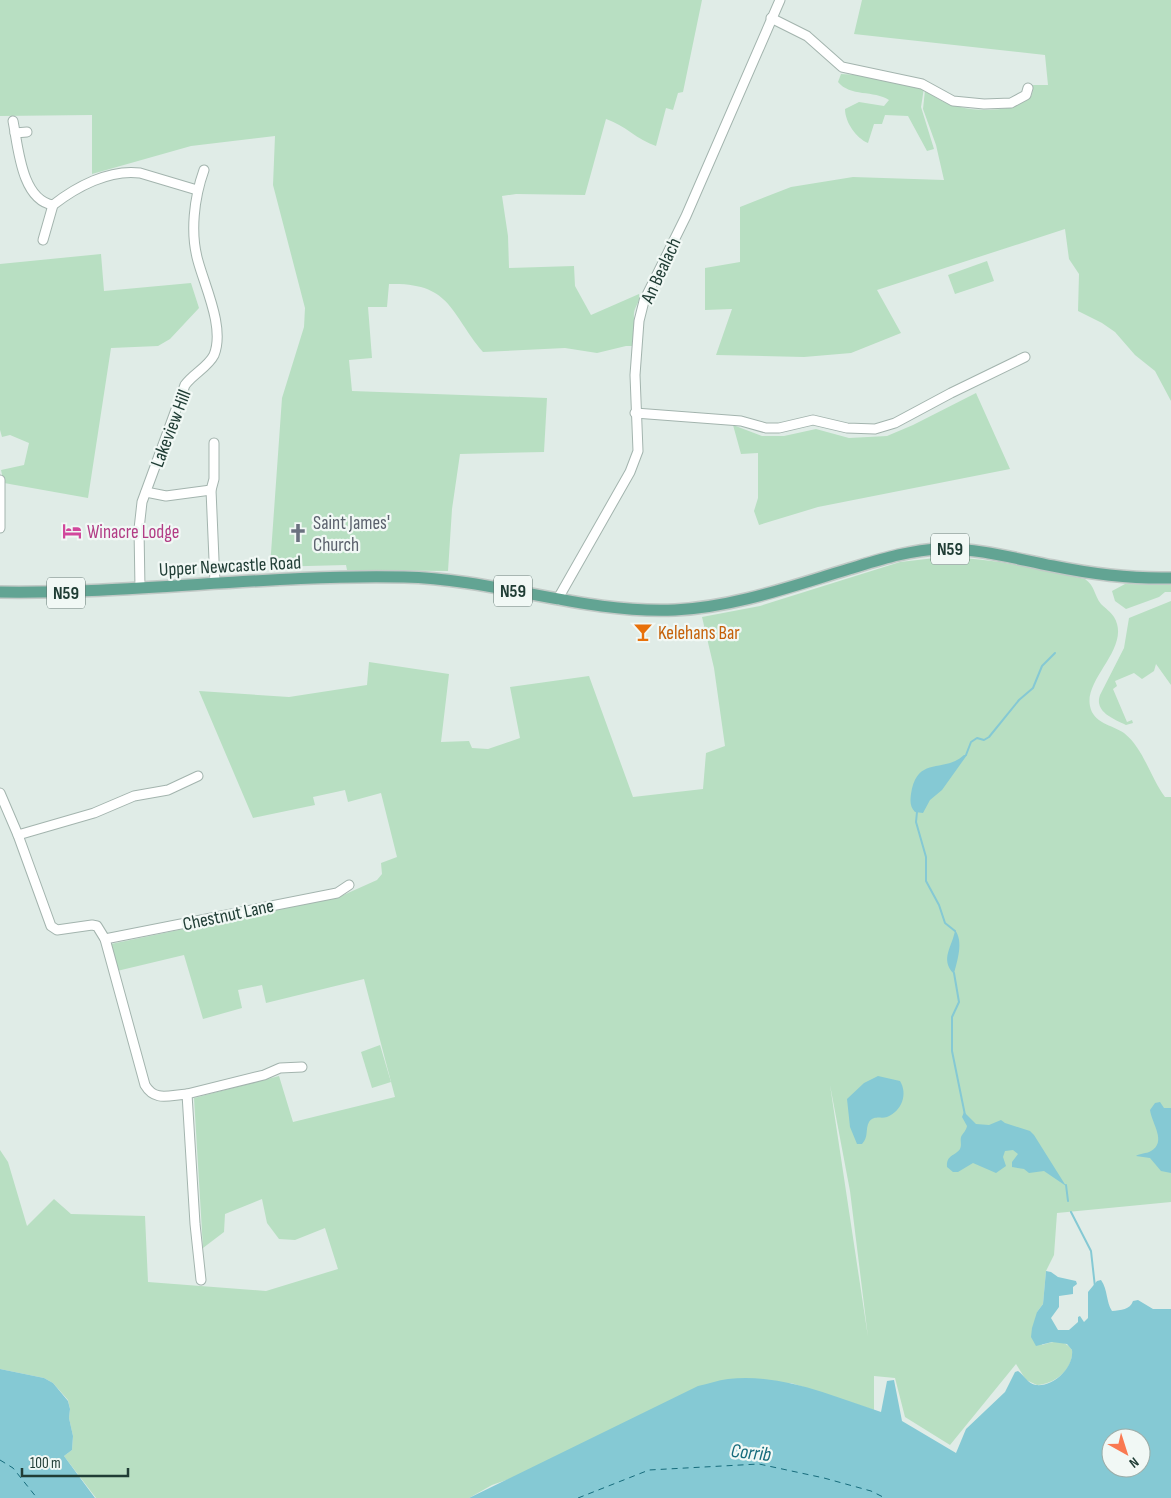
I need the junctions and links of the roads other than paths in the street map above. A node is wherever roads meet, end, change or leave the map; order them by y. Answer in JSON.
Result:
{"nodes":[{"id":1,"x":780,"y":0,"type":"edge"},
{"id":2,"x":771,"y":18,"type":"junction"},
{"id":3,"x":1028,"y":88,"type":"dead end"},
{"id":4,"x":13,"y":121,"type":"dead end"},
{"id":5,"x":26,"y":132,"type":"dead end"},
{"id":6,"x":15,"y":133,"type":"junction"},
{"id":7,"x":204,"y":170,"type":"dead end"},
{"id":8,"x":197,"y":190,"type":"junction"},
{"id":9,"x":53,"y":205,"type":"junction"},
{"id":10,"x":43,"y":240,"type":"dead end"},
{"id":11,"x":1025,"y":357,"type":"dead end"},
{"id":12,"x":635,"y":413,"type":"junction"},
{"id":13,"x":214,"y":443,"type":"dead end"},
{"id":14,"x":0,"y":480,"type":"edge"},
{"id":15,"x":211,"y":490,"type":"junction"},
{"id":16,"x":146,"y":492,"type":"junction"},
{"id":17,"x":0,"y":528,"type":"edge"},
{"id":18,"x":1171,"y":578,"type":"edge"},
{"id":19,"x":215,"y":583,"type":"junction"},
{"id":20,"x":140,"y":588,"type":"junction"},
{"id":21,"x":0,"y":592,"type":"edge"},
{"id":22,"x":559,"y":600,"type":"junction"},
{"id":23,"x":198,"y":776,"type":"dead end"},
{"id":24,"x":0,"y":793,"type":"edge"},
{"id":25,"x":18,"y":835,"type":"junction"},
{"id":26,"x":349,"y":885,"type":"dead end"},
{"id":27,"x":105,"y":939,"type":"junction"},
{"id":28,"x":302,"y":1067,"type":"dead end"},
{"id":29,"x":187,"y":1094,"type":"junction"},
{"id":30,"x":201,"y":1280,"type":"dead end"}],
"edges":[{"from":1,"to":2,"type":"street","name":"An Bealach"},
{"from":2,"to":3,"type":"street"},
{"from":2,"to":12,"type":"street","name":"An Bealach"},
{"from":4,"to":6,"type":"street"},
{"from":5,"to":6,"type":"street"},
{"from":6,"to":9,"type":"street"},
{"from":7,"to":8,"type":"street","name":"Lakeview Hill"},
{"from":8,"to":9,"type":"street"},
{"from":8,"to":16,"type":"street","name":"Lakeview Hill"},
{"from":9,"to":10,"type":"street"},
{"from":11,"to":12,"type":"street"},
{"from":12,"to":22,"type":"street","name":"An Bealach"},
{"from":13,"to":15,"type":"street"},
{"from":14,"to":17,"type":"street"},
{"from":15,"to":16,"type":"street"},
{"from":15,"to":19,"type":"street"},
{"from":16,"to":20,"type":"street","name":"Lakeview Hill"},
{"from":18,"to":22,"type":"main road","name":"Upper Newcastle Road","number":"N59"},
{"from":19,"to":20,"type":"main road","name":"Upper Newcastle Road","number":"N59"},
{"from":19,"to":22,"type":"main road","name":"Upper Newcastle Road","number":"N59"},
{"from":20,"to":21,"type":"main road","name":"Upper Newcastle Road","number":"N59"},
{"from":23,"to":25,"type":"street"},
{"from":24,"to":25,"type":"street"},
{"from":25,"to":27,"type":"street"},
{"from":26,"to":27,"type":"street","name":"Chestnut Lane"},
{"from":27,"to":29,"type":"street"},
{"from":28,"to":29,"type":"street"},
{"from":29,"to":30,"type":"street"}]}
